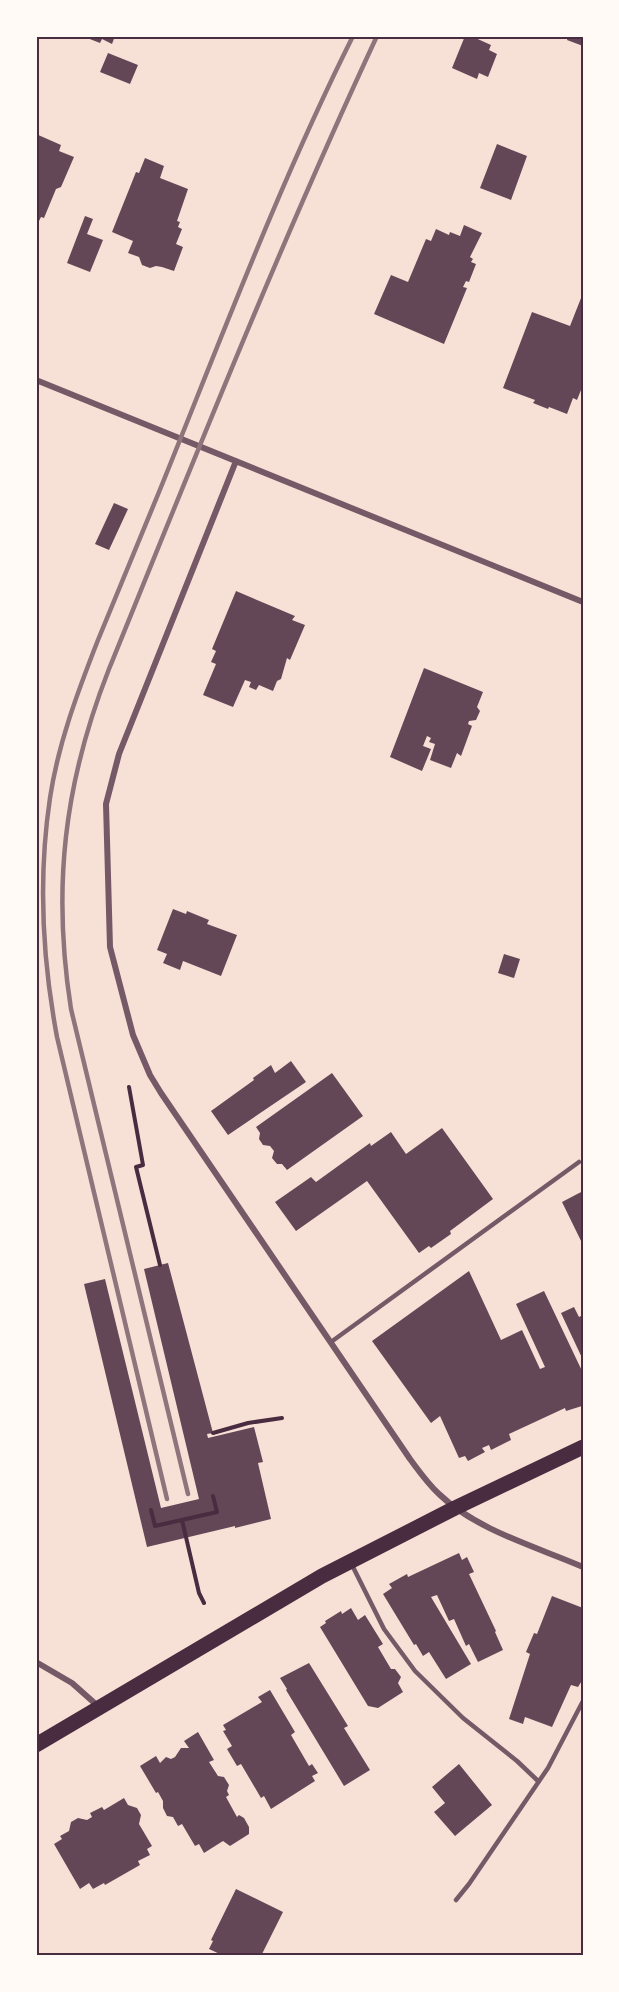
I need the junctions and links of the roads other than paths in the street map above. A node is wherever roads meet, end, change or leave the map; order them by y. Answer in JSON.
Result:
{"nodes":[{"id":1,"x":36,"y":380,"type":"edge"},
{"id":2,"x":236,"y":461,"type":"junction"},
{"id":3,"x":583,"y":602,"type":"edge"},
{"id":4,"x":579,"y":1162,"type":"dead end"},
{"id":5,"x":330,"y":1342,"type":"junction"},
{"id":6,"x":583,"y":1447,"type":"edge"},
{"id":7,"x":455,"y":1508,"type":"junction"},
{"id":8,"x":350,"y":1562,"type":"junction"},
{"id":9,"x":583,"y":1567,"type":"edge"},
{"id":10,"x":36,"y":1662,"type":"edge"},
{"id":11,"x":583,"y":1701,"type":"edge"},
{"id":12,"x":99,"y":1708,"type":"junction"},
{"id":13,"x":36,"y":1745,"type":"edge"},
{"id":14,"x":538,"y":1781,"type":"junction"},
{"id":15,"x":456,"y":1900,"type":"dead end"}],
"edges":[{"from":1,"to":2,"type":"street"},
{"from":2,"to":3,"type":"street"},
{"from":2,"to":5,"type":"street"},
{"from":4,"to":5,"type":"lane"},
{"from":5,"to":7,"type":"street"},
{"from":6,"to":7,"type":"main road"},
{"from":7,"to":8,"type":"main road"},
{"from":7,"to":9,"type":"street"},
{"from":8,"to":12,"type":"main road"},
{"from":8,"to":14,"type":"lane"},
{"from":10,"to":12,"type":"street"},
{"from":11,"to":14,"type":"lane"},
{"from":12,"to":13,"type":"main road"},
{"from":14,"to":15,"type":"lane"}]}
